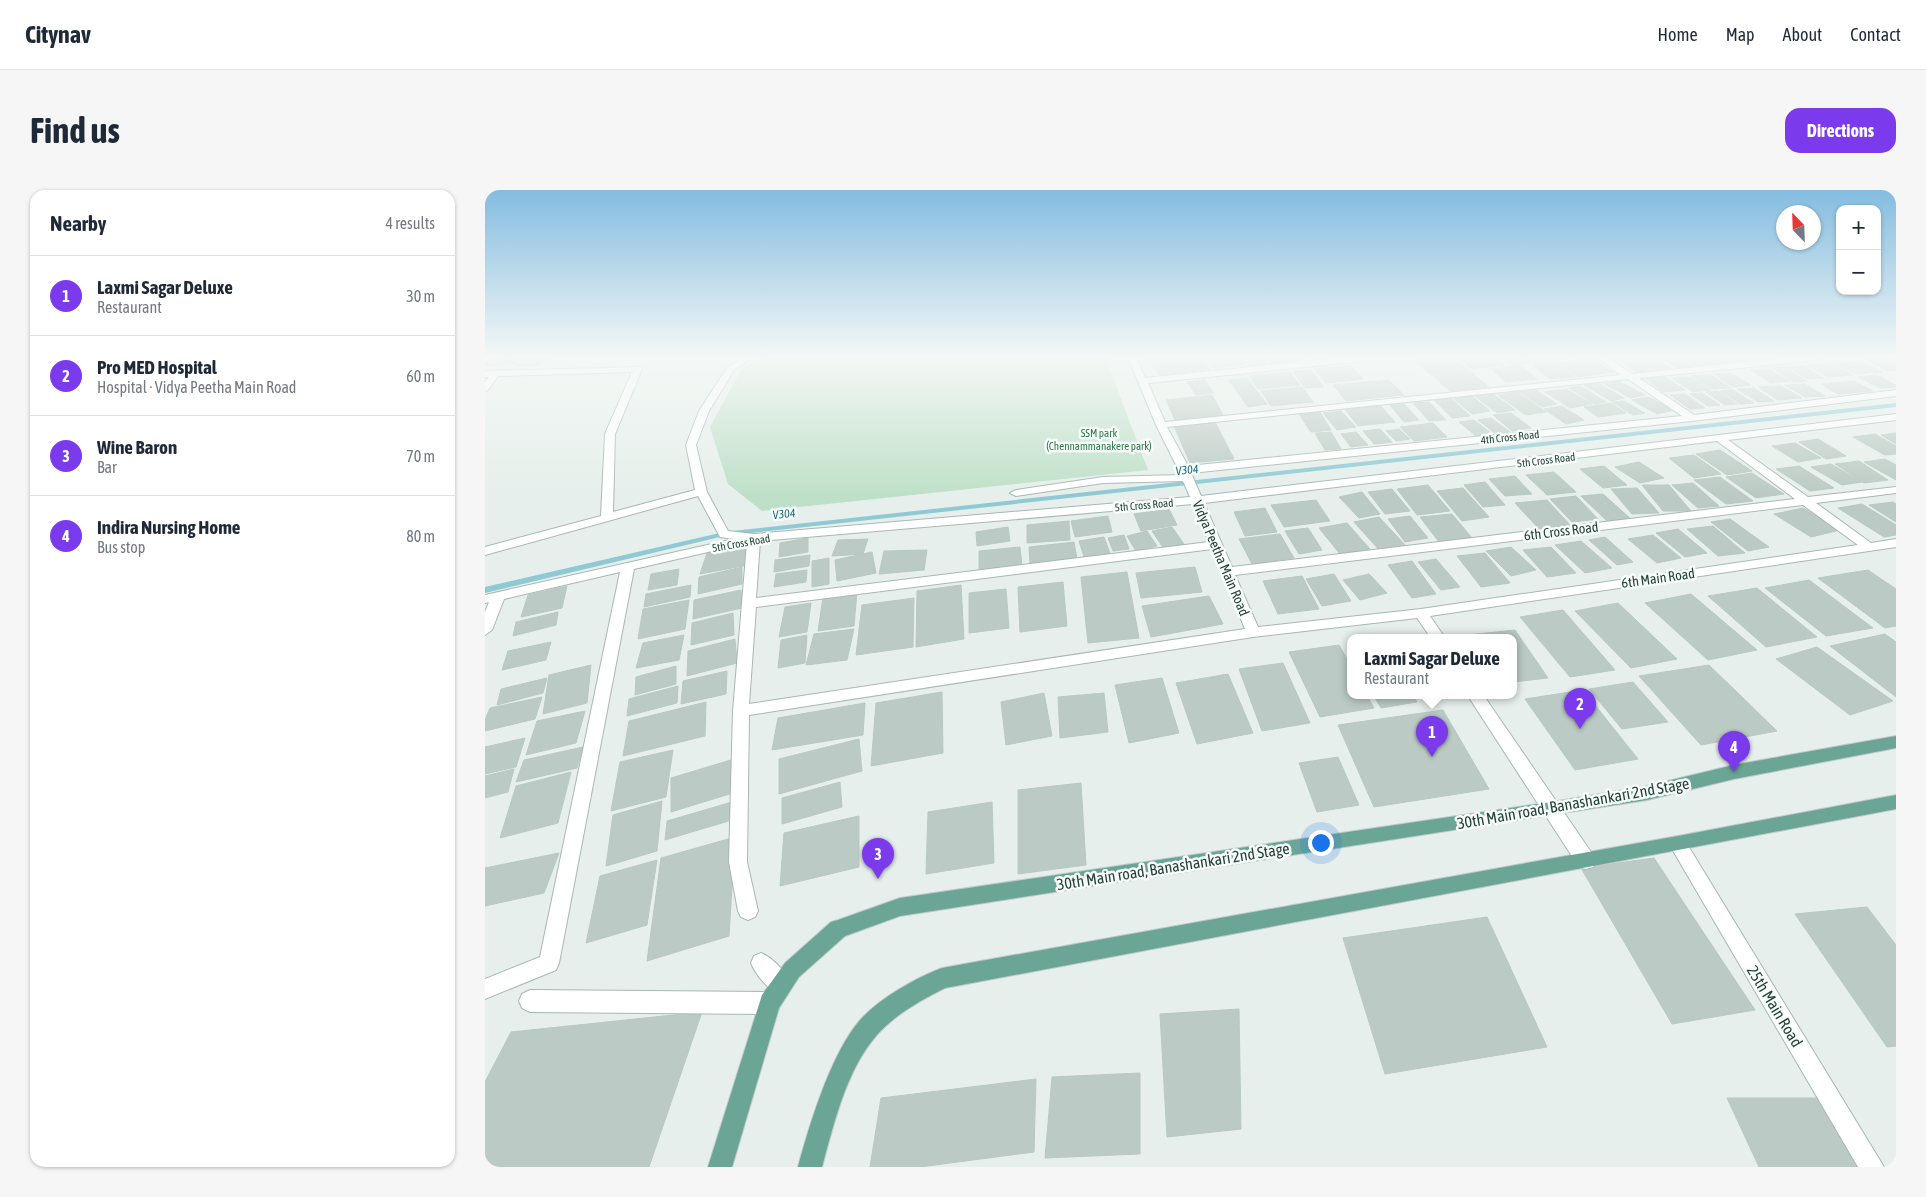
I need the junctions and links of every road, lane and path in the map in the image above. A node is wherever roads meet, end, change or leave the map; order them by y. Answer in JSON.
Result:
{"nodes":[{"id":1,"x":624,"y":403,"type":"edge"},
{"id":2,"x":708,"y":403,"type":"edge"},
{"id":3,"x":1152,"y":403,"type":"edge"},
{"id":4,"x":1376,"y":403,"type":"edge"},
{"id":5,"x":1670,"y":403,"type":"edge"},
{"id":6,"x":1818,"y":403,"type":"edge"},
{"id":7,"x":1896,"y":417,"type":"edge"},
{"id":8,"x":1692,"y":418,"type":"junction"},
{"id":9,"x":1161,"y":425,"type":"junction"},
{"id":10,"x":1720,"y":439,"type":"junction"},
{"id":11,"x":1189,"y":483,"type":"junction"},
{"id":12,"x":1896,"y":490,"type":"edge"},
{"id":13,"x":701,"y":492,"type":"junction"},
{"id":14,"x":1016,"y":493,"type":"dead end"},
{"id":15,"x":1806,"y":501,"type":"junction"},
{"id":16,"x":607,"y":518,"type":"junction"},
{"id":17,"x":754,"y":538,"type":"junction"},
{"id":18,"x":1896,"y":543,"type":"edge"},
{"id":19,"x":1216,"y":545,"type":"junction"},
{"id":20,"x":1869,"y":547,"type":"junction"},
{"id":21,"x":485,"y":551,"type":"edge"},
{"id":22,"x":628,"y":566,"type":"junction"},
{"id":23,"x":1226,"y":572,"type":"junction"},
{"id":24,"x":491,"y":597,"type":"edge"},
{"id":25,"x":751,"y":603,"type":"junction"},
{"id":26,"x":1421,"y":613,"type":"junction"},
{"id":27,"x":485,"y":630,"type":"edge"},
{"id":28,"x":1253,"y":632,"type":"junction"},
{"id":29,"x":1435,"y":634,"type":"edge"},
{"id":30,"x":1478,"y":699,"type":"edge"},
{"id":31,"x":741,"y":711,"type":"junction"},
{"id":32,"x":1896,"y":742,"type":"edge"},
{"id":33,"x":1896,"y":802,"type":"edge"},
{"id":34,"x":1552,"y":809,"type":"junction"},
{"id":35,"x":1678,"y":844,"type":"junction"},
{"id":36,"x":1586,"y":861,"type":"junction"},
{"id":37,"x":748,"y":911,"type":"dead end"},
{"id":38,"x":761,"y":963,"type":"dead end"},
{"id":39,"x":485,"y":989,"type":"edge"},
{"id":40,"x":775,"y":994,"type":"junction"},
{"id":41,"x":530,"y":1001,"type":"dead end"},
{"id":42,"x":720,"y":1167,"type":"edge"},
{"id":43,"x":810,"y":1167,"type":"edge"},
{"id":44,"x":1872,"y":1167,"type":"edge"}],
"edges":[{"from":1,"to":16,"type":"street"},
{"from":2,"to":13,"type":"street"},
{"from":3,"to":9,"type":"street","name":"Vidya Peetha Main Road"},
{"from":4,"to":9,"type":"street"},
{"from":5,"to":8,"type":"street"},
{"from":6,"to":8,"type":"street","name":"4th Cross Road"},
{"from":7,"to":10,"type":"street","name":"5th Cross Road"},
{"from":8,"to":11,"type":"street","name":"4th Cross Road"},
{"from":9,"to":11,"type":"street","name":"Vidya Peetha Main Road"},
{"from":10,"to":11,"type":"street","name":"5th Cross Road"},
{"from":10,"to":15,"type":"street"},
{"from":11,"to":14,"type":"street"},
{"from":11,"to":17,"type":"street","name":"5th Cross Road"},
{"from":11,"to":19,"type":"street","name":"Vidya Peetha Main Road"},
{"from":12,"to":15,"type":"street","name":"6th Cross Road"},
{"from":13,"to":16,"type":"street"},
{"from":13,"to":17,"type":"street"},
{"from":15,"to":20,"type":"street"},
{"from":15,"to":23,"type":"street","name":"6th Cross Road"},
{"from":16,"to":21,"type":"street"},
{"from":17,"to":22,"type":"street","name":"5th Cross Road"},
{"from":17,"to":25,"type":"street"},
{"from":18,"to":20,"type":"street","name":"6th Main Road"},
{"from":19,"to":23,"type":"street","name":"Vidya Peetha Main Road"},
{"from":19,"to":25,"type":"street"},
{"from":20,"to":26,"type":"street","name":"6th Main Road"},
{"from":22,"to":24,"type":"street","name":"5th Cross Road"},
{"from":22,"to":39,"type":"street"},
{"from":23,"to":28,"type":"street","name":"Vidya Peetha Main Road"},
{"from":24,"to":27,"type":"street"},
{"from":25,"to":31,"type":"street"},
{"from":26,"to":28,"type":"street","name":"Vidya Peetha Main Road"},
{"from":26,"to":29,"type":"street"},
{"from":28,"to":31,"type":"street"},
{"from":30,"to":34,"type":"street"},
{"from":31,"to":37,"type":"street"},
{"from":32,"to":34,"type":"main road","name":"30th Main road, Banashankari 2nd Stage"},
{"from":33,"to":35,"type":"main road"},
{"from":34,"to":36,"type":"street"},
{"from":34,"to":40,"type":"main road","name":"30th Main road, Banashankari 2nd Stage"},
{"from":35,"to":36,"type":"main road"},
{"from":35,"to":44,"type":"street","name":"25th Main Road"},
{"from":36,"to":43,"type":"main road"},
{"from":38,"to":40,"type":"street"},
{"from":40,"to":41,"type":"street"},
{"from":40,"to":42,"type":"main road","name":"30th Main road, Banashankari 2nd Stage"}]}
